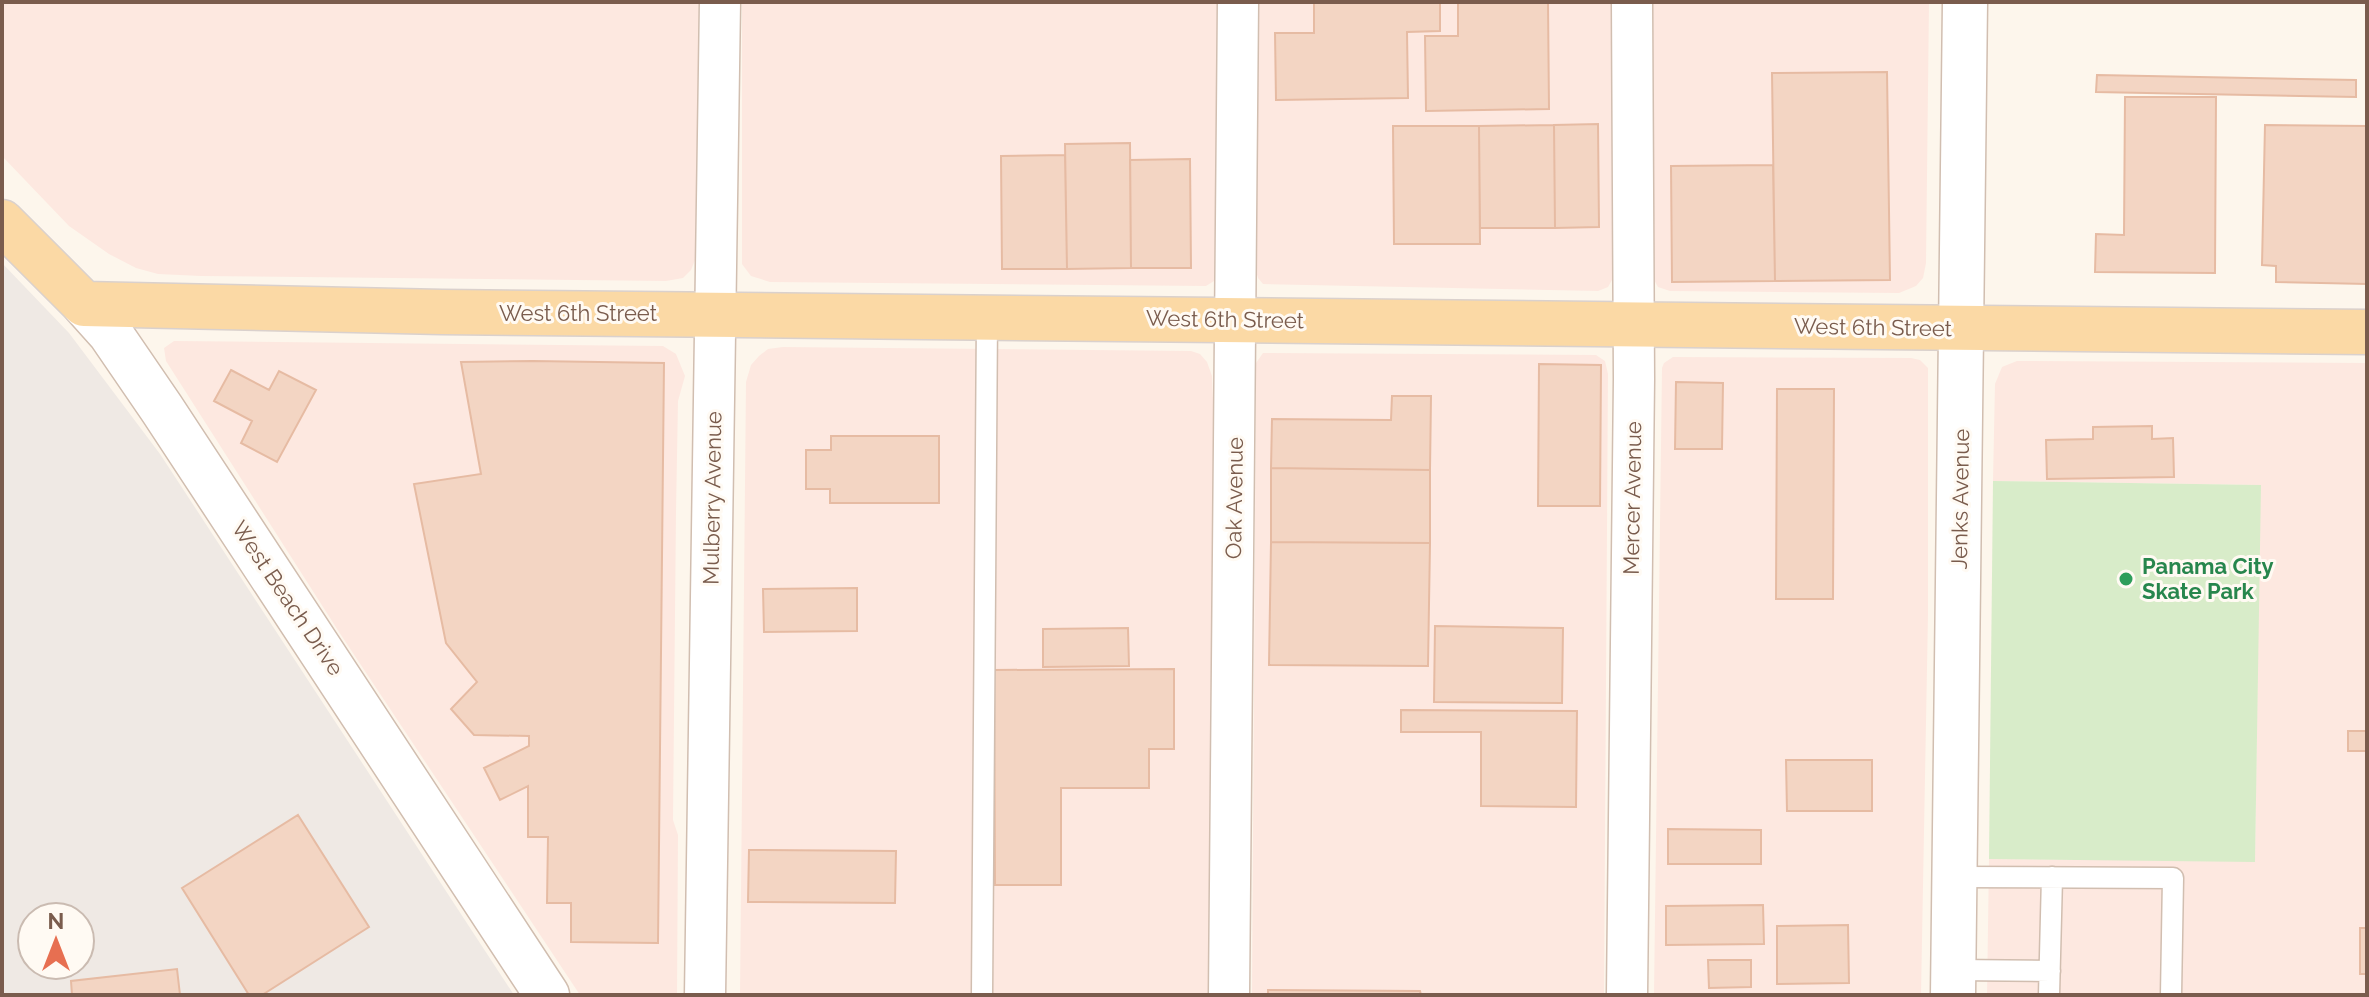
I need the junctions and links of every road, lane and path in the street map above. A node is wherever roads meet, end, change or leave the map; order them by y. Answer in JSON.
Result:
{"nodes":[{"id":1,"x":720,"y":2,"type":"edge"},
{"id":2,"x":1238,"y":2,"type":"edge"},
{"id":3,"x":1632,"y":2,"type":"edge"},
{"id":4,"x":1965,"y":2,"type":"edge"},
{"id":5,"x":2,"y":222,"type":"edge"},
{"id":6,"x":84,"y":304,"type":"junction"},
{"id":7,"x":716,"y":314,"type":"junction"},
{"id":8,"x":987,"y":317,"type":"junction"},
{"id":9,"x":1235,"y":319,"type":"junction"},
{"id":10,"x":1633,"y":324,"type":"junction"},
{"id":11,"x":1961,"y":328,"type":"junction"},
{"id":12,"x":2367,"y":332,"type":"edge"},
{"id":13,"x":1955,"y":877,"type":"junction"},
{"id":14,"x":2052,"y":877,"type":"junction"},
{"id":15,"x":2050,"y":971,"type":"junction"},
{"id":16,"x":1954,"y":982,"type":"edge"},
{"id":17,"x":547,"y":995,"type":"edge"},
{"id":18,"x":705,"y":995,"type":"edge"},
{"id":19,"x":982,"y":995,"type":"edge"},
{"id":20,"x":1229,"y":995,"type":"edge"},
{"id":21,"x":1627,"y":995,"type":"edge"},
{"id":22,"x":2049,"y":995,"type":"edge"},
{"id":23,"x":2171,"y":995,"type":"edge"}],
"edges":[{"from":1,"to":7,"type":"street","name":"Mulberry Avenue"},
{"from":2,"to":9,"type":"street","name":"Oak Avenue"},
{"from":3,"to":10,"type":"street","name":"Mercer Avenue"},
{"from":4,"to":11,"type":"street","name":"Jenks Avenue"},
{"from":5,"to":6,"type":"main road","name":"West Beach Drive"},
{"from":6,"to":7,"type":"main road","name":"West 6th Street"},
{"from":6,"to":17,"type":"street","name":"West Beach Drive"},
{"from":7,"to":8,"type":"main road","name":"West 6th Street"},
{"from":7,"to":18,"type":"street","name":"Mulberry Avenue"},
{"from":8,"to":9,"type":"main road","name":"West 6th Street"},
{"from":8,"to":19,"type":"lane"},
{"from":9,"to":10,"type":"main road","name":"West 6th Street"},
{"from":9,"to":20,"type":"street","name":"Oak Avenue"},
{"from":10,"to":11,"type":"main road","name":"West 6th Street"},
{"from":10,"to":21,"type":"street","name":"Mercer Avenue"},
{"from":11,"to":12,"type":"main road","name":"West 6th Street"},
{"from":11,"to":13,"type":"street","name":"Jenks Avenue"},
{"from":13,"to":14,"type":"lane"},
{"from":13,"to":16,"type":"street","name":"Jenks Avenue"},
{"from":14,"to":15,"type":"lane"},
{"from":14,"to":23,"type":"lane"},
{"from":15,"to":16,"type":"lane"},
{"from":15,"to":22,"type":"lane"}]}
